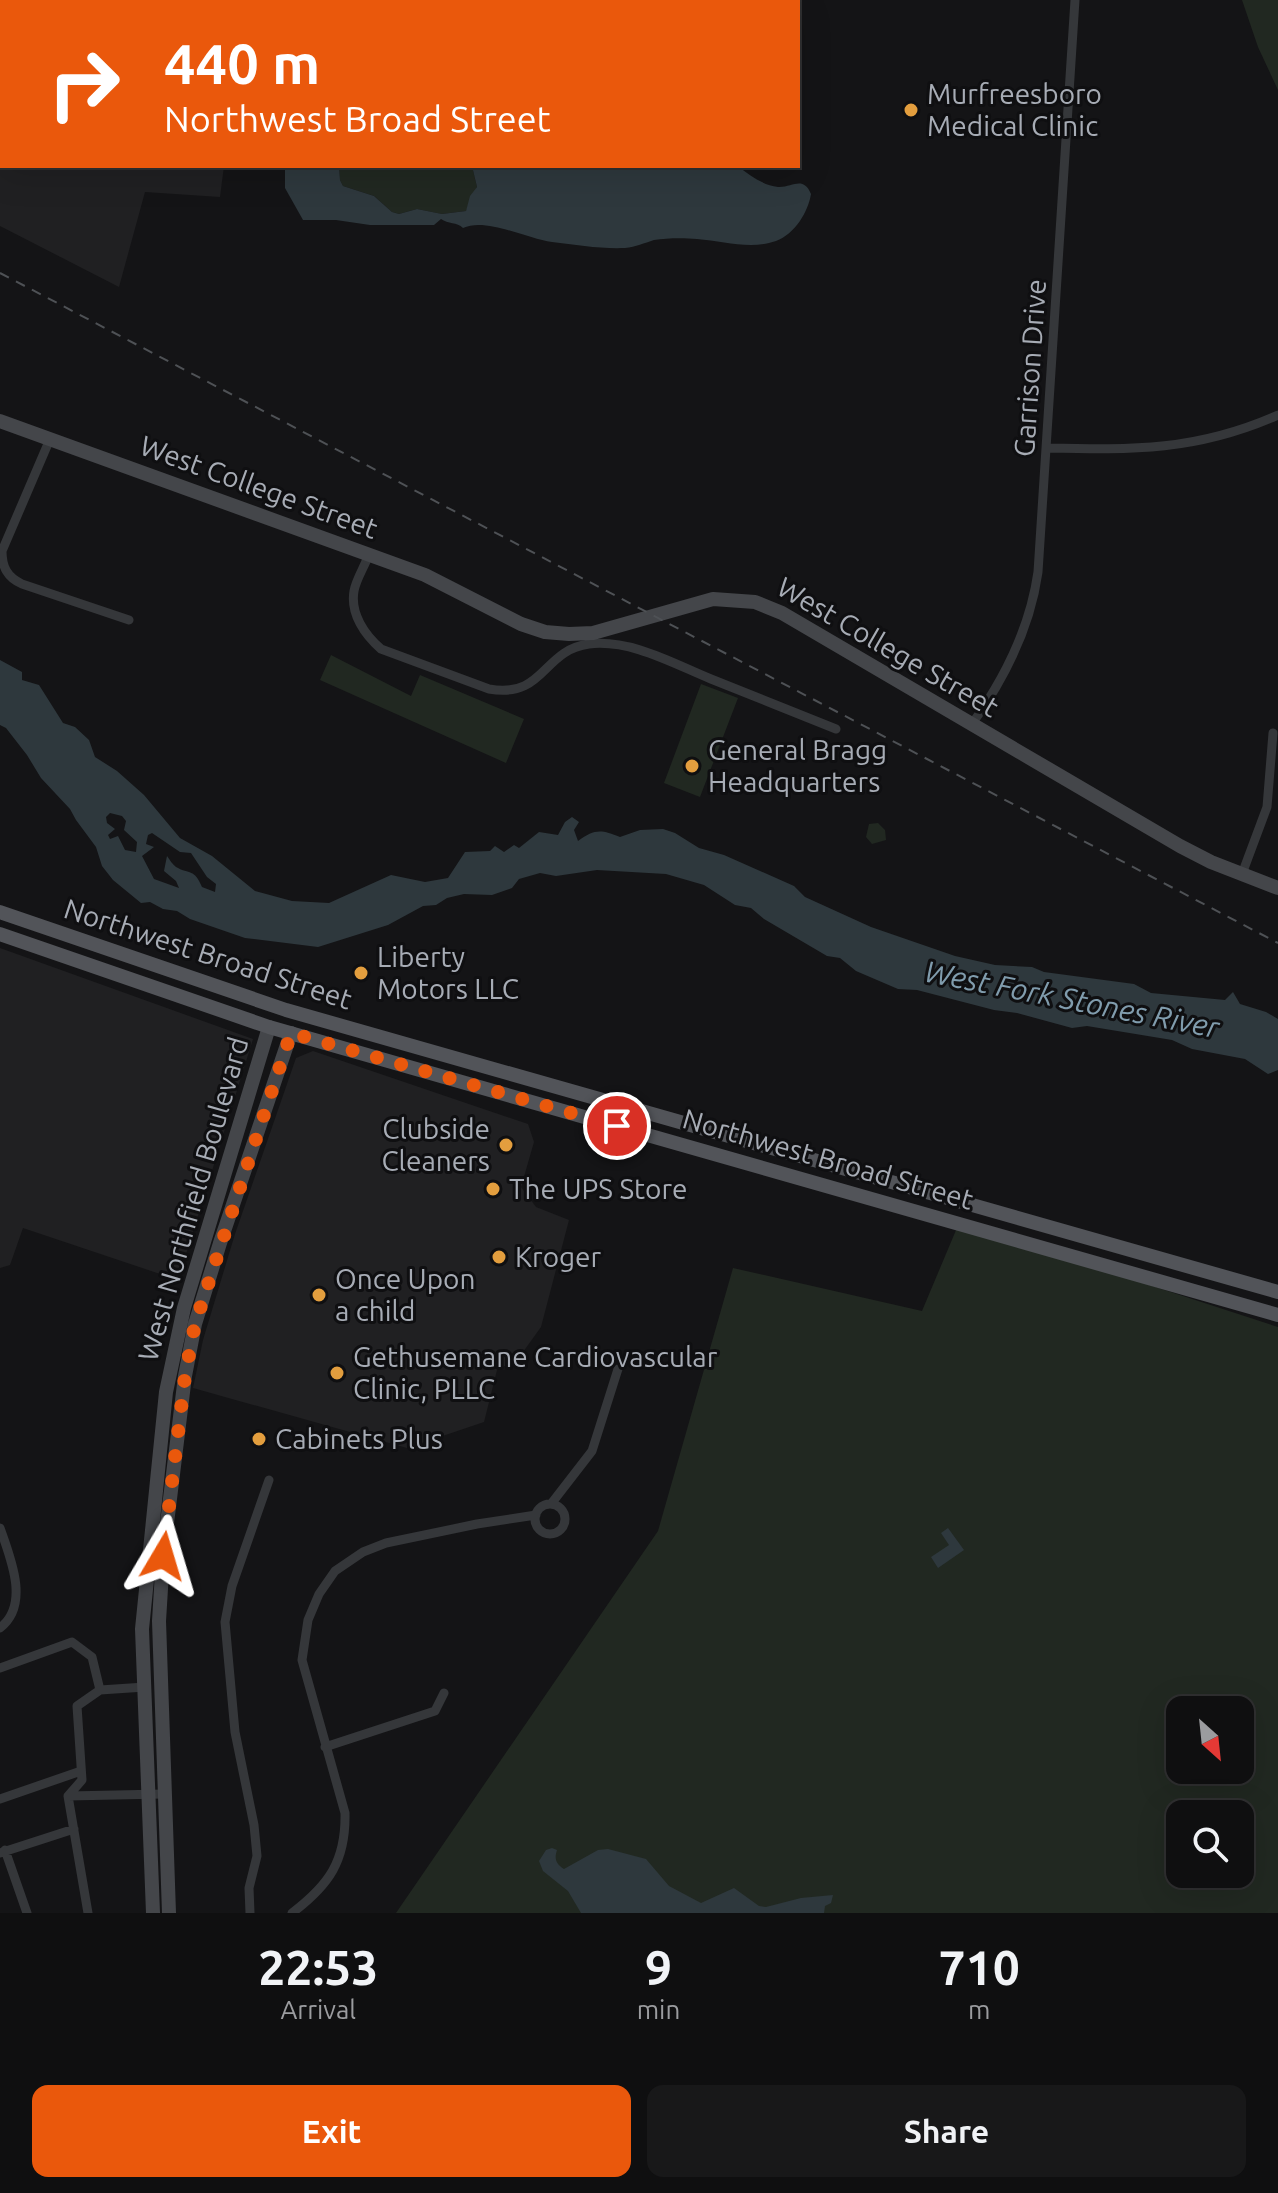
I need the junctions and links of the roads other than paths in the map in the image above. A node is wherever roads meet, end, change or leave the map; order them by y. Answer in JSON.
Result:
{"nodes":[{"id":1,"x":1075,"y":0,"type":"edge"},
{"id":2,"x":1278,"y":415,"type":"edge"},
{"id":3,"x":0,"y":421,"type":"edge"},
{"id":4,"x":50,"y":439,"type":"junction"},
{"id":5,"x":1047,"y":448,"type":"junction"},
{"id":6,"x":369,"y":554,"type":"junction"},
{"id":7,"x":129,"y":620,"type":"dead end"},
{"id":8,"x":972,"y":724,"type":"junction"},
{"id":9,"x":836,"y":729,"type":"dead end"},
{"id":10,"x":1273,"y":733,"type":"dead end"},
{"id":11,"x":1242,"y":874,"type":"junction"},
{"id":12,"x":1278,"y":888,"type":"edge"},
{"id":13,"x":0,"y":912,"type":"edge"},
{"id":14,"x":33,"y":925,"type":"junction"},
{"id":15,"x":0,"y":934,"type":"edge"},
{"id":16,"x":26,"y":944,"type":"junction"},
{"id":17,"x":286,"y":1010,"type":"junction"},
{"id":18,"x":269,"y":1027,"type":"junction"},
{"id":19,"x":291,"y":1033,"type":"junction"},
{"id":20,"x":508,"y":1073,"type":"junction"},
{"id":21,"x":502,"y":1093,"type":"junction"},
{"id":22,"x":585,"y":1095,"type":"junction"},
{"id":23,"x":579,"y":1115,"type":"junction"},
{"id":24,"x":688,"y":1124,"type":"junction"},
{"id":25,"x":682,"y":1145,"type":"junction"},
{"id":26,"x":964,"y":1203,"type":"junction"},
{"id":27,"x":959,"y":1223,"type":"junction"},
{"id":28,"x":1075,"y":1235,"type":"junction"},
{"id":29,"x":1069,"y":1255,"type":"junction"},
{"id":30,"x":1278,"y":1292,"type":"edge"},
{"id":31,"x":1278,"y":1315,"type":"edge"},
{"id":32,"x":618,"y":1369,"type":"dead end"},
{"id":33,"x":269,"y":1480,"type":"dead end"},
{"id":34,"x":551,"y":1504,"type":"junction"},
{"id":35,"x":536,"y":1515,"type":"junction"},
{"id":36,"x":0,"y":1528,"type":"edge"},
{"id":37,"x":154,"y":1568,"type":"junction"},
{"id":38,"x":0,"y":1628,"type":"edge"},
{"id":39,"x":0,"y":1668,"type":"edge"},
{"id":40,"x":145,"y":1687,"type":"junction"},
{"id":41,"x":100,"y":1690,"type":"junction"},
{"id":42,"x":444,"y":1693,"type":"dead end"},
{"id":43,"x":325,"y":1747,"type":"junction"},
{"id":44,"x":81,"y":1771,"type":"junction"},
{"id":45,"x":148,"y":1794,"type":"junction"},
{"id":46,"x":163,"y":1794,"type":"junction"},
{"id":47,"x":68,"y":1796,"type":"junction"},
{"id":48,"x":0,"y":1799,"type":"edge"},
{"id":49,"x":74,"y":1829,"type":"junction"},
{"id":50,"x":3,"y":1852,"type":"edge"},
{"id":51,"x":27,"y":1913,"type":"edge"},
{"id":52,"x":88,"y":1913,"type":"edge"},
{"id":53,"x":153,"y":1913,"type":"edge"},
{"id":54,"x":169,"y":1913,"type":"edge"},
{"id":55,"x":250,"y":1913,"type":"edge"},
{"id":56,"x":292,"y":1913,"type":"edge"}],
"edges":[{"from":1,"to":5,"type":"street","name":"Garrison Drive"},
{"from":2,"to":5,"type":"street"},
{"from":3,"to":4,"type":"main road","name":"West College Street"},
{"from":4,"to":6,"type":"main road","name":"West College Street"},
{"from":4,"to":7,"type":"street"},
{"from":5,"to":8,"type":"street","name":"Garrison Drive"},
{"from":6,"to":8,"type":"main road","name":"West College Street"},
{"from":6,"to":9,"type":"street"},
{"from":8,"to":11,"type":"main road","name":"West College Street"},
{"from":10,"to":11,"type":"street"},
{"from":11,"to":12,"type":"main road","name":"West College Street"},
{"from":13,"to":14,"type":"main road","name":"Northwest Broad Street"},
{"from":14,"to":16,"type":"main road"},
{"from":14,"to":17,"type":"main road","name":"Northwest Broad Street"},
{"from":15,"to":16,"type":"main road","name":"Northwest Broad Street"},
{"from":16,"to":18,"type":"main road","name":"Northwest Broad Street"},
{"from":17,"to":18,"type":"main road"},
{"from":17,"to":19,"type":"main road"},
{"from":17,"to":20,"type":"main road","name":"Northwest Broad Street"},
{"from":18,"to":19,"type":"main road","name":"Northwest Broad Street"},
{"from":18,"to":37,"type":"main road","name":"West Northfield Boulevard"},
{"from":19,"to":21,"type":"main road","name":"Northwest Broad Street"},
{"from":19,"to":37,"type":"main road","name":"West Northfield Boulevard"},
{"from":20,"to":21,"type":"main road"},
{"from":20,"to":22,"type":"main road","name":"Northwest Broad Street"},
{"from":21,"to":23,"type":"main road","name":"Northwest Broad Street"},
{"from":22,"to":23,"type":"main road"},
{"from":22,"to":24,"type":"main road","name":"Northwest Broad Street"},
{"from":23,"to":25,"type":"main road","name":"Northwest Broad Street"},
{"from":24,"to":25,"type":"main road"},
{"from":24,"to":26,"type":"main road","name":"Northwest Broad Street"},
{"from":25,"to":27,"type":"main road","name":"Northwest Broad Street"},
{"from":26,"to":27,"type":"main road"},
{"from":26,"to":28,"type":"main road","name":"Northwest Broad Street"},
{"from":27,"to":29,"type":"main road","name":"Northwest Broad Street"},
{"from":28,"to":29,"type":"main road"},
{"from":28,"to":30,"type":"main road","name":"Northwest Broad Street"},
{"from":29,"to":31,"type":"main road","name":"Northwest Broad Street"},
{"from":32,"to":34,"type":"street"},
{"from":33,"to":55,"type":"street"},
{"from":34,"to":35,"type":"street"},
{"from":34,"to":35,"type":"street"},
{"from":35,"to":43,"type":"street"},
{"from":36,"to":38,"type":"street"},
{"from":37,"to":40,"type":"main road","name":"West Northfield Boulevard"},
{"from":37,"to":46,"type":"main road","name":"West Northfield Boulevard"},
{"from":39,"to":41,"type":"street"},
{"from":40,"to":41,"type":"street"},
{"from":40,"to":45,"type":"main road","name":"West Northfield Boulevard"},
{"from":41,"to":44,"type":"street"},
{"from":42,"to":43,"type":"street"},
{"from":43,"to":56,"type":"street"},
{"from":44,"to":47,"type":"street"},
{"from":44,"to":48,"type":"street"},
{"from":45,"to":46,"type":"street"},
{"from":45,"to":47,"type":"street"},
{"from":45,"to":53,"type":"main road","name":"West Northfield Boulevard"},
{"from":46,"to":54,"type":"main road","name":"West Northfield Boulevard"},
{"from":47,"to":49,"type":"street"},
{"from":49,"to":50,"type":"street"},
{"from":49,"to":52,"type":"street"},
{"from":50,"to":51,"type":"street"}]}
